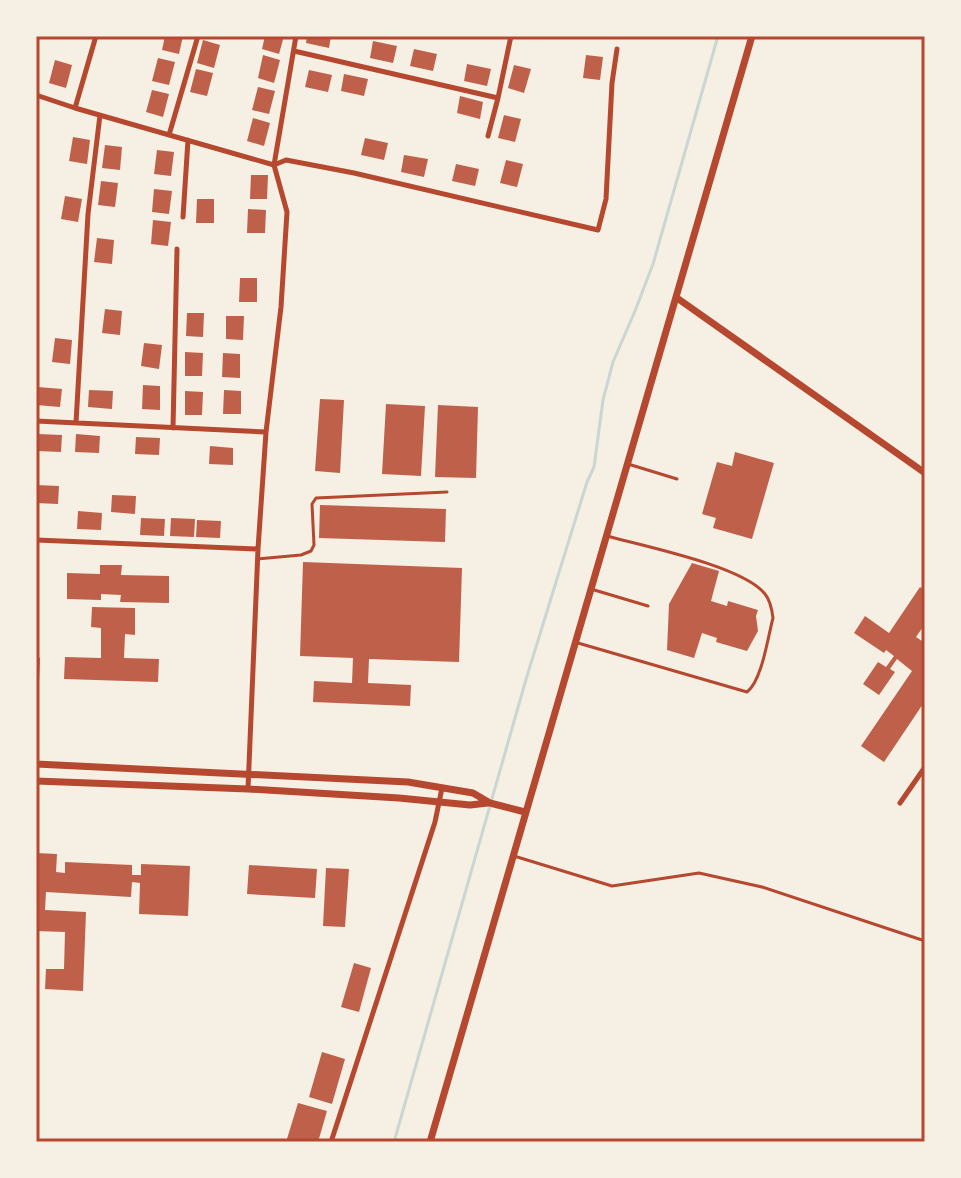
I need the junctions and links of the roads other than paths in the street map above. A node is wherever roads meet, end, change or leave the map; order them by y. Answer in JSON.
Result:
{"nodes":[{"id":1,"x":96,"y":36,"type":"edge"},
{"id":2,"x":198,"y":36,"type":"edge"},
{"id":3,"x":296,"y":36,"type":"edge"},
{"id":4,"x":511,"y":36,"type":"edge"},
{"id":5,"x":752,"y":36,"type":"edge"},
{"id":6,"x":617,"y":49,"type":"dead end"},
{"id":7,"x":294,"y":51,"type":"junction"},
{"id":8,"x":36,"y":95,"type":"edge"},
{"id":9,"x":498,"y":98,"type":"junction"},
{"id":10,"x":75,"y":108,"type":"junction"},
{"id":11,"x":100,"y":115,"type":"junction"},
{"id":12,"x":169,"y":135,"type":"junction"},
{"id":13,"x":488,"y":136,"type":"dead end"},
{"id":14,"x":188,"y":140,"type":"junction"},
{"id":15,"x":274,"y":165,"type":"junction"},
{"id":16,"x":183,"y":217,"type":"dead end"},
{"id":17,"x":177,"y":249,"type":"dead end"},
{"id":18,"x":677,"y":298,"type":"junction"},
{"id":19,"x":36,"y":421,"type":"edge"},
{"id":20,"x":76,"y":423,"type":"junction"},
{"id":21,"x":173,"y":428,"type":"junction"},
{"id":22,"x":266,"y":432,"type":"junction"},
{"id":23,"x":628,"y":464,"type":"junction"},
{"id":24,"x":925,"y":473,"type":"edge"},
{"id":25,"x":677,"y":479,"type":"dead end"},
{"id":26,"x":447,"y":492,"type":"dead end"},
{"id":27,"x":607,"y":536,"type":"junction"},
{"id":28,"x":36,"y":540,"type":"edge"},
{"id":29,"x":258,"y":549,"type":"junction"},
{"id":30,"x":257,"y":559,"type":"junction"},
{"id":31,"x":591,"y":589,"type":"junction"},
{"id":32,"x":648,"y":606,"type":"dead end"},
{"id":33,"x":575,"y":643,"type":"junction"},
{"id":34,"x":36,"y":764,"type":"edge"},
{"id":35,"x":925,"y":767,"type":"edge"},
{"id":36,"x":248,"y":774,"type":"junction"},
{"id":37,"x":36,"y":781,"type":"edge"},
{"id":38,"x":442,"y":788,"type":"junction"},
{"id":39,"x":248,"y":789,"type":"junction"},
{"id":40,"x":439,"y":802,"type":"junction"},
{"id":41,"x":490,"y":803,"type":"junction"},
{"id":42,"x":900,"y":803,"type":"dead end"},
{"id":43,"x":525,"y":812,"type":"junction"},
{"id":44,"x":514,"y":856,"type":"junction"},
{"id":45,"x":925,"y":941,"type":"edge"},
{"id":46,"x":331,"y":1142,"type":"edge"},
{"id":47,"x":430,"y":1142,"type":"edge"}],
"edges":[{"from":1,"to":10,"type":"street"},
{"from":2,"to":12,"type":"street"},
{"from":3,"to":7,"type":"street"},
{"from":4,"to":9,"type":"street"},
{"from":5,"to":18,"type":"main road"},
{"from":6,"to":15,"type":"street"},
{"from":7,"to":9,"type":"street"},
{"from":7,"to":15,"type":"street"},
{"from":8,"to":10,"type":"street"},
{"from":9,"to":13,"type":"street"},
{"from":10,"to":11,"type":"street"},
{"from":11,"to":12,"type":"street"},
{"from":11,"to":20,"type":"street"},
{"from":12,"to":14,"type":"street"},
{"from":14,"to":15,"type":"street"},
{"from":14,"to":16,"type":"street"},
{"from":15,"to":22,"type":"street"},
{"from":17,"to":21,"type":"street"},
{"from":18,"to":23,"type":"main road"},
{"from":18,"to":24,"type":"main road"},
{"from":19,"to":20,"type":"street"},
{"from":20,"to":21,"type":"street"},
{"from":21,"to":22,"type":"street"},
{"from":22,"to":29,"type":"street"},
{"from":23,"to":25,"type":"lane"},
{"from":23,"to":27,"type":"main road"},
{"from":26,"to":30,"type":"lane"},
{"from":27,"to":31,"type":"main road"},
{"from":27,"to":33,"type":"lane"},
{"from":28,"to":29,"type":"street"},
{"from":29,"to":30,"type":"street"},
{"from":30,"to":36,"type":"street"},
{"from":31,"to":32,"type":"lane"},
{"from":31,"to":33,"type":"main road"},
{"from":33,"to":43,"type":"main road"},
{"from":34,"to":36,"type":"main road"},
{"from":35,"to":42,"type":"street"},
{"from":36,"to":38,"type":"main road"},
{"from":36,"to":39,"type":"street"},
{"from":37,"to":39,"type":"main road"},
{"from":38,"to":40,"type":"street"},
{"from":38,"to":41,"type":"main road"},
{"from":39,"to":40,"type":"main road"},
{"from":40,"to":41,"type":"main road"},
{"from":40,"to":46,"type":"street"},
{"from":41,"to":43,"type":"main road"},
{"from":43,"to":44,"type":"main road"},
{"from":44,"to":45,"type":"lane"},
{"from":44,"to":47,"type":"main road"}]}
